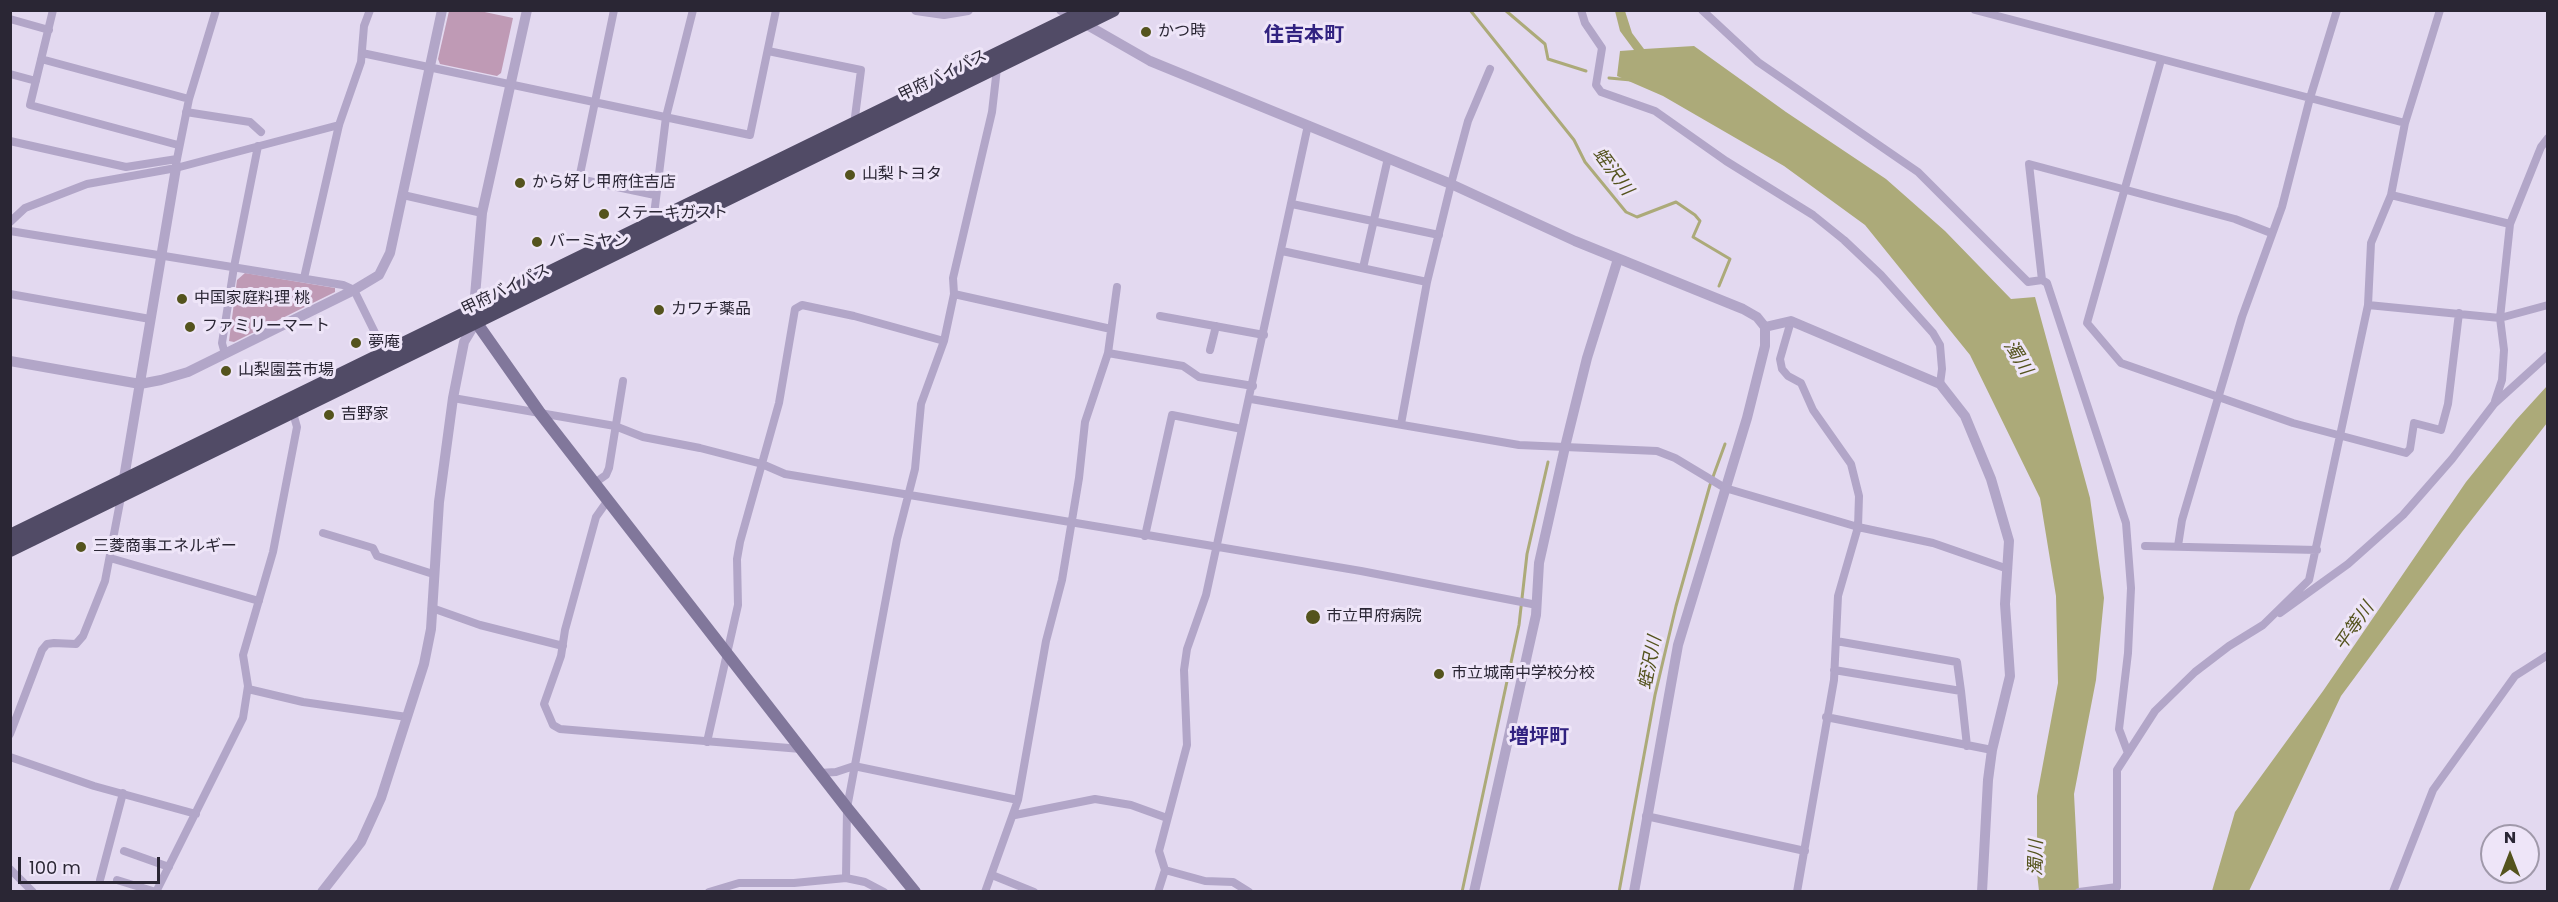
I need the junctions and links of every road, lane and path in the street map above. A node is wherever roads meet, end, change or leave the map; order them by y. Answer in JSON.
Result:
{"nodes":[{"id":1,"x":53,"y":10,"type":"edge"},
{"id":2,"x":216,"y":10,"type":"edge"},
{"id":3,"x":370,"y":10,"type":"edge"},
{"id":4,"x":442,"y":10,"type":"edge"},
{"id":5,"x":527,"y":10,"type":"edge"},
{"id":6,"x":614,"y":10,"type":"edge"},
{"id":7,"x":693,"y":10,"type":"edge"},
{"id":8,"x":776,"y":10,"type":"edge"},
{"id":9,"x":916,"y":10,"type":"edge"},
{"id":10,"x":968,"y":10,"type":"edge"},
{"id":11,"x":1113,"y":10,"type":"edge"},
{"id":12,"x":1581,"y":10,"type":"edge"},
{"id":13,"x":1702,"y":10,"type":"edge"},
{"id":14,"x":2337,"y":10,"type":"edge"},
{"id":15,"x":2440,"y":10,"type":"edge"},
{"id":16,"x":1979,"y":11,"type":"edge"},
{"id":17,"x":1076,"y":16,"type":"edge"},
{"id":18,"x":10,"y":19,"type":"edge"},
{"id":19,"x":49,"y":30,"type":"junction"},
{"id":20,"x":768,"y":51,"type":"junction"},
{"id":21,"x":362,"y":53,"type":"junction"},
{"id":22,"x":41,"y":59,"type":"junction"},
{"id":23,"x":2161,"y":60,"type":"junction"},
{"id":24,"x":430,"y":68,"type":"junction"},
{"id":25,"x":997,"y":68,"type":"junction"},
{"id":26,"x":1490,"y":69,"type":"dead end"},
{"id":27,"x":10,"y":75,"type":"edge"},
{"id":28,"x":36,"y":81,"type":"junction"},
{"id":29,"x":510,"y":84,"type":"junction"},
{"id":30,"x":2310,"y":98,"type":"junction"},
{"id":31,"x":189,"y":99,"type":"junction"},
{"id":32,"x":594,"y":102,"type":"junction"},
{"id":33,"x":186,"y":112,"type":"junction"},
{"id":34,"x":666,"y":117,"type":"junction"},
{"id":35,"x":858,"y":122,"type":"junction"},
{"id":36,"x":2405,"y":123,"type":"junction"},
{"id":37,"x":339,"y":125,"type":"junction"},
{"id":38,"x":1308,"y":125,"type":"junction"},
{"id":39,"x":261,"y":132,"type":"dead end"},
{"id":40,"x":2547,"y":138,"type":"edge"},
{"id":41,"x":10,"y":141,"type":"edge"},
{"id":42,"x":178,"y":146,"type":"junction"},
{"id":43,"x":258,"y":146,"type":"junction"},
{"id":44,"x":1388,"y":158,"type":"junction"},
{"id":45,"x":176,"y":163,"type":"junction"},
{"id":46,"x":1451,"y":184,"type":"junction"},
{"id":47,"x":2123,"y":189,"type":"junction"},
{"id":48,"x":403,"y":195,"type":"junction"},
{"id":49,"x":655,"y":195,"type":"junction"},
{"id":50,"x":2391,"y":195,"type":"junction"},
{"id":51,"x":1292,"y":204,"type":"junction"},
{"id":52,"x":482,"y":213,"type":"junction"},
{"id":53,"x":1374,"y":221,"type":"junction"},
{"id":54,"x":10,"y":222,"type":"edge"},
{"id":55,"x":653,"y":223,"type":"junction"},
{"id":56,"x":2510,"y":224,"type":"junction"},
{"id":57,"x":10,"y":231,"type":"edge"},
{"id":58,"x":2271,"y":233,"type":"junction"},
{"id":59,"x":1439,"y":235,"type":"junction"},
{"id":60,"x":1281,"y":251,"type":"junction"},
{"id":61,"x":162,"y":255,"type":"junction"},
{"id":62,"x":1618,"y":259,"type":"junction"},
{"id":63,"x":234,"y":267,"type":"junction"},
{"id":64,"x":1363,"y":268,"type":"junction"},
{"id":65,"x":304,"y":278,"type":"junction"},
{"id":66,"x":2042,"y":280,"type":"junction"},
{"id":67,"x":1427,"y":282,"type":"junction"},
{"id":68,"x":1118,"y":287,"type":"dead end"},
{"id":69,"x":354,"y":290,"type":"junction"},
{"id":70,"x":10,"y":294,"type":"edge"},
{"id":71,"x":954,"y":294,"type":"junction"},
{"id":72,"x":2547,"y":304,"type":"edge"},
{"id":73,"x":2368,"y":305,"type":"junction"},
{"id":74,"x":2459,"y":312,"type":"junction"},
{"id":75,"x":475,"y":315,"type":"junction"},
{"id":76,"x":1160,"y":316,"type":"dead end"},
{"id":77,"x":150,"y":318,"type":"junction"},
{"id":78,"x":2500,"y":318,"type":"junction"},
{"id":79,"x":1791,"y":321,"type":"junction"},
{"id":80,"x":1215,"y":326,"type":"junction"},
{"id":81,"x":1766,"y":327,"type":"junction"},
{"id":82,"x":1111,"y":329,"type":"junction"},
{"id":83,"x":1264,"y":335,"type":"junction"},
{"id":84,"x":944,"y":340,"type":"junction"},
{"id":85,"x":1210,"y":350,"type":"dead end"},
{"id":86,"x":385,"y":353,"type":"junction"},
{"id":87,"x":225,"y":354,"type":"junction"},
{"id":88,"x":1108,"y":354,"type":"junction"},
{"id":89,"x":2547,"y":355,"type":"edge"},
{"id":90,"x":10,"y":361,"type":"edge"},
{"id":91,"x":623,"y":381,"type":"dead end"},
{"id":92,"x":140,"y":384,"type":"junction"},
{"id":93,"x":1940,"y":384,"type":"junction"},
{"id":94,"x":1253,"y":386,"type":"junction"},
{"id":95,"x":2221,"y":397,"type":"junction"},
{"id":96,"x":453,"y":398,"type":"junction"},
{"id":97,"x":1251,"y":399,"type":"junction"},
{"id":98,"x":2494,"y":404,"type":"junction"},
{"id":99,"x":293,"y":413,"type":"junction"},
{"id":100,"x":540,"y":413,"type":"junction"},
{"id":101,"x":1401,"y":424,"type":"junction"},
{"id":102,"x":615,"y":426,"type":"junction"},
{"id":103,"x":1242,"y":429,"type":"junction"},
{"id":104,"x":2342,"y":435,"type":"junction"},
{"id":105,"x":1565,"y":447,"type":"junction"},
{"id":106,"x":762,"y":464,"type":"junction"},
{"id":107,"x":124,"y":480,"type":"junction"},
{"id":108,"x":596,"y":482,"type":"junction"},
{"id":109,"x":1721,"y":486,"type":"junction"},
{"id":110,"x":910,"y":493,"type":"junction"},
{"id":111,"x":121,"y":497,"type":"junction"},
{"id":112,"x":608,"y":500,"type":"junction"},
{"id":113,"x":1071,"y":523,"type":"junction"},
{"id":114,"x":1858,"y":527,"type":"junction"},
{"id":115,"x":323,"y":533,"type":"dead end"},
{"id":116,"x":10,"y":536,"type":"edge"},
{"id":117,"x":1145,"y":536,"type":"junction"},
{"id":118,"x":2145,"y":546,"type":"dead end"},
{"id":119,"x":2178,"y":546,"type":"junction"},
{"id":120,"x":1217,"y":548,"type":"junction"},
{"id":121,"x":10,"y":550,"type":"edge"},
{"id":122,"x":2317,"y":550,"type":"junction"},
{"id":123,"x":110,"y":558,"type":"junction"},
{"id":124,"x":2008,"y":569,"type":"junction"},
{"id":125,"x":434,"y":574,"type":"junction"},
{"id":126,"x":259,"y":601,"type":"junction"},
{"id":127,"x":1534,"y":605,"type":"junction"},
{"id":128,"x":432,"y":608,"type":"junction"},
{"id":129,"x":2263,"y":625,"type":"junction"},
{"id":130,"x":1836,"y":641,"type":"junction"},
{"id":131,"x":563,"y":646,"type":"junction"},
{"id":132,"x":729,"y":654,"type":"junction"},
{"id":133,"x":2547,"y":655,"type":"edge"},
{"id":134,"x":1834,"y":670,"type":"junction"},
{"id":135,"x":248,"y":689,"type":"junction"},
{"id":136,"x":1961,"y":691,"type":"junction"},
{"id":137,"x":406,"y":717,"type":"junction"},
{"id":138,"x":1826,"y":717,"type":"junction"},
{"id":139,"x":10,"y":734,"type":"edge"},
{"id":140,"x":707,"y":742,"type":"junction"},
{"id":141,"x":1967,"y":746,"type":"junction"},
{"id":142,"x":801,"y":749,"type":"junction"},
{"id":143,"x":1992,"y":750,"type":"junction"},
{"id":144,"x":2128,"y":753,"type":"junction"},
{"id":145,"x":10,"y":757,"type":"edge"},
{"id":146,"x":854,"y":766,"type":"junction"},
{"id":147,"x":819,"y":773,"type":"junction"},
{"id":148,"x":123,"y":793,"type":"junction"},
{"id":149,"x":1018,"y":800,"type":"junction"},
{"id":150,"x":847,"y":808,"type":"junction"},
{"id":151,"x":196,"y":814,"type":"junction"},
{"id":152,"x":1015,"y":815,"type":"junction"},
{"id":153,"x":1646,"y":816,"type":"junction"},
{"id":154,"x":1167,"y":818,"type":"junction"},
{"id":155,"x":124,"y":851,"type":"dead end"},
{"id":156,"x":1805,"y":851,"type":"junction"},
{"id":157,"x":169,"y":867,"type":"junction"},
{"id":158,"x":10,"y":869,"type":"edge"},
{"id":159,"x":1165,"y":870,"type":"junction"},
{"id":160,"x":992,"y":875,"type":"junction"},
{"id":161,"x":846,"y":878,"type":"junction"},
{"id":162,"x":100,"y":880,"type":"dead end"},
{"id":163,"x":117,"y":880,"type":"dead end"},
{"id":164,"x":864,"y":887,"type":"edge"},
{"id":165,"x":33,"y":891,"type":"edge"},
{"id":166,"x":156,"y":891,"type":"edge"},
{"id":167,"x":322,"y":891,"type":"edge"},
{"id":168,"x":709,"y":891,"type":"edge"},
{"id":169,"x":884,"y":891,"type":"edge"},
{"id":170,"x":915,"y":891,"type":"edge"},
{"id":171,"x":985,"y":891,"type":"edge"},
{"id":172,"x":1034,"y":891,"type":"edge"},
{"id":173,"x":1158,"y":891,"type":"edge"},
{"id":174,"x":1249,"y":891,"type":"edge"},
{"id":175,"x":1474,"y":891,"type":"edge"},
{"id":176,"x":1634,"y":891,"type":"edge"},
{"id":177,"x":1797,"y":891,"type":"edge"},
{"id":178,"x":1982,"y":891,"type":"edge"},
{"id":179,"x":2079,"y":891,"type":"edge"},
{"id":180,"x":2393,"y":891,"type":"edge"}],
"edges":[{"from":1,"to":19,"type":"street"},
{"from":2,"to":31,"type":"street"},
{"from":3,"to":21,"type":"street"},
{"from":4,"to":24,"type":"street"},
{"from":5,"to":29,"type":"street"},
{"from":6,"to":32,"type":"street"},
{"from":7,"to":34,"type":"street"},
{"from":8,"to":20,"type":"street"},
{"from":9,"to":10,"type":"street"},
{"from":11,"to":17,"type":"highway","name":"甲府バイパス"},
{"from":12,"to":93,"type":"street"},
{"from":13,"to":66,"type":"street"},
{"from":14,"to":30,"type":"street"},
{"from":15,"to":36,"type":"street"},
{"from":16,"to":23,"type":"street"},
{"from":17,"to":25,"type":"highway","name":"甲府バイパス"},
{"from":17,"to":35,"type":"highway","name":"甲府バイパス"},
{"from":17,"to":38,"type":"street"},
{"from":18,"to":19,"type":"street"},
{"from":19,"to":22,"type":"street"},
{"from":20,"to":34,"type":"street"},
{"from":20,"to":35,"type":"street"},
{"from":21,"to":24,"type":"street"},
{"from":21,"to":37,"type":"street"},
{"from":22,"to":28,"type":"street"},
{"from":22,"to":31,"type":"street"},
{"from":23,"to":30,"type":"street"},
{"from":23,"to":47,"type":"street"},
{"from":24,"to":29,"type":"street"},
{"from":24,"to":48,"type":"street"},
{"from":25,"to":71,"type":"street"},
{"from":25,"to":75,"type":"highway","name":"甲府バイパス"},
{"from":26,"to":46,"type":"street"},
{"from":27,"to":28,"type":"street"},
{"from":28,"to":42,"type":"street"},
{"from":29,"to":32,"type":"street"},
{"from":29,"to":52,"type":"street"},
{"from":30,"to":36,"type":"street"},
{"from":30,"to":58,"type":"street"},
{"from":31,"to":33,"type":"street"},
{"from":32,"to":34,"type":"street"},
{"from":32,"to":49,"type":"street"},
{"from":33,"to":39,"type":"street"},
{"from":33,"to":42,"type":"street"},
{"from":34,"to":49,"type":"street"},
{"from":35,"to":55,"type":"highway","name":"甲府バイパス"},
{"from":36,"to":50,"type":"street"},
{"from":37,"to":43,"type":"street"},
{"from":37,"to":65,"type":"street"},
{"from":38,"to":44,"type":"street"},
{"from":38,"to":51,"type":"street"},
{"from":40,"to":56,"type":"street"},
{"from":41,"to":45,"type":"street"},
{"from":42,"to":45,"type":"street"},
{"from":43,"to":45,"type":"street"},
{"from":43,"to":63,"type":"street"},
{"from":44,"to":46,"type":"street"},
{"from":44,"to":53,"type":"street"},
{"from":45,"to":54,"type":"street"},
{"from":45,"to":61,"type":"street"},
{"from":46,"to":59,"type":"street"},
{"from":46,"to":62,"type":"street"},
{"from":47,"to":58,"type":"street"},
{"from":47,"to":66,"type":"street"},
{"from":47,"to":95,"type":"street"},
{"from":48,"to":52,"type":"street"},
{"from":48,"to":69,"type":"street"},
{"from":49,"to":55,"type":"street"},
{"from":50,"to":56,"type":"street"},
{"from":50,"to":73,"type":"street"},
{"from":51,"to":53,"type":"street"},
{"from":51,"to":60,"type":"street"},
{"from":52,"to":75,"type":"street"},
{"from":53,"to":59,"type":"street"},
{"from":53,"to":64,"type":"street"},
{"from":55,"to":75,"type":"highway","name":"甲府バイパス"},
{"from":56,"to":78,"type":"street"},
{"from":57,"to":61,"type":"street"},
{"from":58,"to":95,"type":"street"},
{"from":59,"to":67,"type":"street"},
{"from":60,"to":64,"type":"street"},
{"from":60,"to":83,"type":"street"},
{"from":61,"to":63,"type":"street"},
{"from":61,"to":77,"type":"street"},
{"from":62,"to":81,"type":"street"},
{"from":62,"to":105,"type":"street"},
{"from":63,"to":65,"type":"street"},
{"from":63,"to":87,"type":"street"},
{"from":64,"to":67,"type":"street"},
{"from":65,"to":69,"type":"street"},
{"from":66,"to":144,"type":"street"},
{"from":67,"to":101,"type":"street"},
{"from":68,"to":82,"type":"street"},
{"from":69,"to":86,"type":"street"},
{"from":69,"to":87,"type":"street"},
{"from":70,"to":77,"type":"street"},
{"from":71,"to":82,"type":"street"},
{"from":71,"to":84,"type":"street"},
{"from":72,"to":78,"type":"street"},
{"from":73,"to":74,"type":"street"},
{"from":73,"to":104,"type":"street"},
{"from":74,"to":78,"type":"street"},
{"from":74,"to":104,"type":"street"},
{"from":75,"to":86,"type":"highway","name":"甲府バイパス"},
{"from":75,"to":96,"type":"street"},
{"from":75,"to":99,"type":"highway","name":"甲府バイパス"},
{"from":75,"to":100,"type":"main road"},
{"from":76,"to":80,"type":"street"},
{"from":77,"to":92,"type":"street"},
{"from":78,"to":98,"type":"street"},
{"from":79,"to":81,"type":"street"},
{"from":79,"to":93,"type":"street"},
{"from":79,"to":114,"type":"street"},
{"from":80,"to":83,"type":"street"},
{"from":80,"to":85,"type":"street"},
{"from":81,"to":109,"type":"street"},
{"from":82,"to":88,"type":"street"},
{"from":83,"to":94,"type":"street"},
{"from":84,"to":106,"type":"street"},
{"from":84,"to":110,"type":"street"},
{"from":86,"to":107,"type":"highway","name":"甲府バイパス"},
{"from":87,"to":92,"type":"street"},
{"from":88,"to":94,"type":"street"},
{"from":88,"to":113,"type":"street"},
{"from":89,"to":98,"type":"street"},
{"from":90,"to":92,"type":"street"},
{"from":91,"to":102,"type":"street"},
{"from":92,"to":107,"type":"street"},
{"from":93,"to":124,"type":"street"},
{"from":94,"to":97,"type":"street"},
{"from":95,"to":104,"type":"street"},
{"from":95,"to":119,"type":"street"},
{"from":96,"to":100,"type":"street"},
{"from":96,"to":125,"type":"street"},
{"from":97,"to":101,"type":"street"},
{"from":97,"to":103,"type":"street"},
{"from":98,"to":129,"type":"street"},
{"from":99,"to":111,"type":"highway","name":"甲府バイパス"},
{"from":99,"to":126,"type":"street"},
{"from":100,"to":102,"type":"street"},
{"from":100,"to":108,"type":"main road"},
{"from":101,"to":105,"type":"street"},
{"from":102,"to":106,"type":"street"},
{"from":102,"to":108,"type":"street"},
{"from":103,"to":117,"type":"street"},
{"from":103,"to":120,"type":"street"},
{"from":104,"to":122,"type":"street"},
{"from":105,"to":109,"type":"street"},
{"from":105,"to":127,"type":"street"},
{"from":106,"to":110,"type":"street"},
{"from":106,"to":132,"type":"street"},
{"from":107,"to":111,"type":"street"},
{"from":107,"to":116,"type":"highway","name":"甲府バイパス"},
{"from":108,"to":112,"type":"main road"},
{"from":109,"to":114,"type":"street"},
{"from":109,"to":153,"type":"street"},
{"from":110,"to":113,"type":"street"},
{"from":110,"to":146,"type":"street"},
{"from":111,"to":121,"type":"highway","name":"甲府バイパス"},
{"from":111,"to":123,"type":"street"},
{"from":112,"to":131,"type":"street"},
{"from":112,"to":132,"type":"main road"},
{"from":113,"to":117,"type":"street"},
{"from":113,"to":149,"type":"street"},
{"from":114,"to":124,"type":"street"},
{"from":114,"to":130,"type":"street"},
{"from":115,"to":125,"type":"street"},
{"from":117,"to":120,"type":"street"},
{"from":118,"to":119,"type":"street"},
{"from":119,"to":122,"type":"street"},
{"from":120,"to":127,"type":"street"},
{"from":120,"to":154,"type":"street"},
{"from":122,"to":129,"type":"street"},
{"from":123,"to":126,"type":"street"},
{"from":123,"to":139,"type":"street"},
{"from":124,"to":143,"type":"street"},
{"from":125,"to":128,"type":"street"},
{"from":126,"to":135,"type":"street"},
{"from":127,"to":175,"type":"street"},
{"from":128,"to":131,"type":"street"},
{"from":128,"to":137,"type":"street"},
{"from":129,"to":144,"type":"street"},
{"from":130,"to":134,"type":"street"},
{"from":130,"to":136,"type":"street"},
{"from":131,"to":140,"type":"street"},
{"from":132,"to":140,"type":"street"},
{"from":132,"to":142,"type":"main road"},
{"from":133,"to":180,"type":"street"},
{"from":134,"to":136,"type":"street"},
{"from":134,"to":138,"type":"street"},
{"from":135,"to":137,"type":"street"},
{"from":135,"to":151,"type":"street"},
{"from":136,"to":141,"type":"street"},
{"from":137,"to":167,"type":"street"},
{"from":138,"to":141,"type":"street"},
{"from":138,"to":156,"type":"street"},
{"from":140,"to":142,"type":"street"},
{"from":141,"to":143,"type":"street"},
{"from":142,"to":147,"type":"main road"},
{"from":143,"to":178,"type":"street"},
{"from":144,"to":179,"type":"street"},
{"from":145,"to":148,"type":"street"},
{"from":146,"to":147,"type":"street"},
{"from":146,"to":149,"type":"street"},
{"from":146,"to":150,"type":"street"},
{"from":147,"to":150,"type":"main road"},
{"from":148,"to":151,"type":"street"},
{"from":148,"to":162,"type":"street"},
{"from":149,"to":152,"type":"street"},
{"from":150,"to":161,"type":"street"},
{"from":150,"to":170,"type":"main road"},
{"from":151,"to":157,"type":"street"},
{"from":152,"to":154,"type":"street"},
{"from":152,"to":160,"type":"street"},
{"from":153,"to":156,"type":"street"},
{"from":153,"to":176,"type":"street"},
{"from":154,"to":159,"type":"street"},
{"from":155,"to":157,"type":"street"},
{"from":156,"to":177,"type":"street"},
{"from":157,"to":166,"type":"street"},
{"from":158,"to":165,"type":"street"},
{"from":159,"to":173,"type":"street"},
{"from":159,"to":174,"type":"street"},
{"from":160,"to":171,"type":"street"},
{"from":160,"to":172,"type":"street"},
{"from":161,"to":164,"type":"street"},
{"from":161,"to":168,"type":"street"},
{"from":163,"to":166,"type":"street"},
{"from":164,"to":169,"type":"street"}]}
